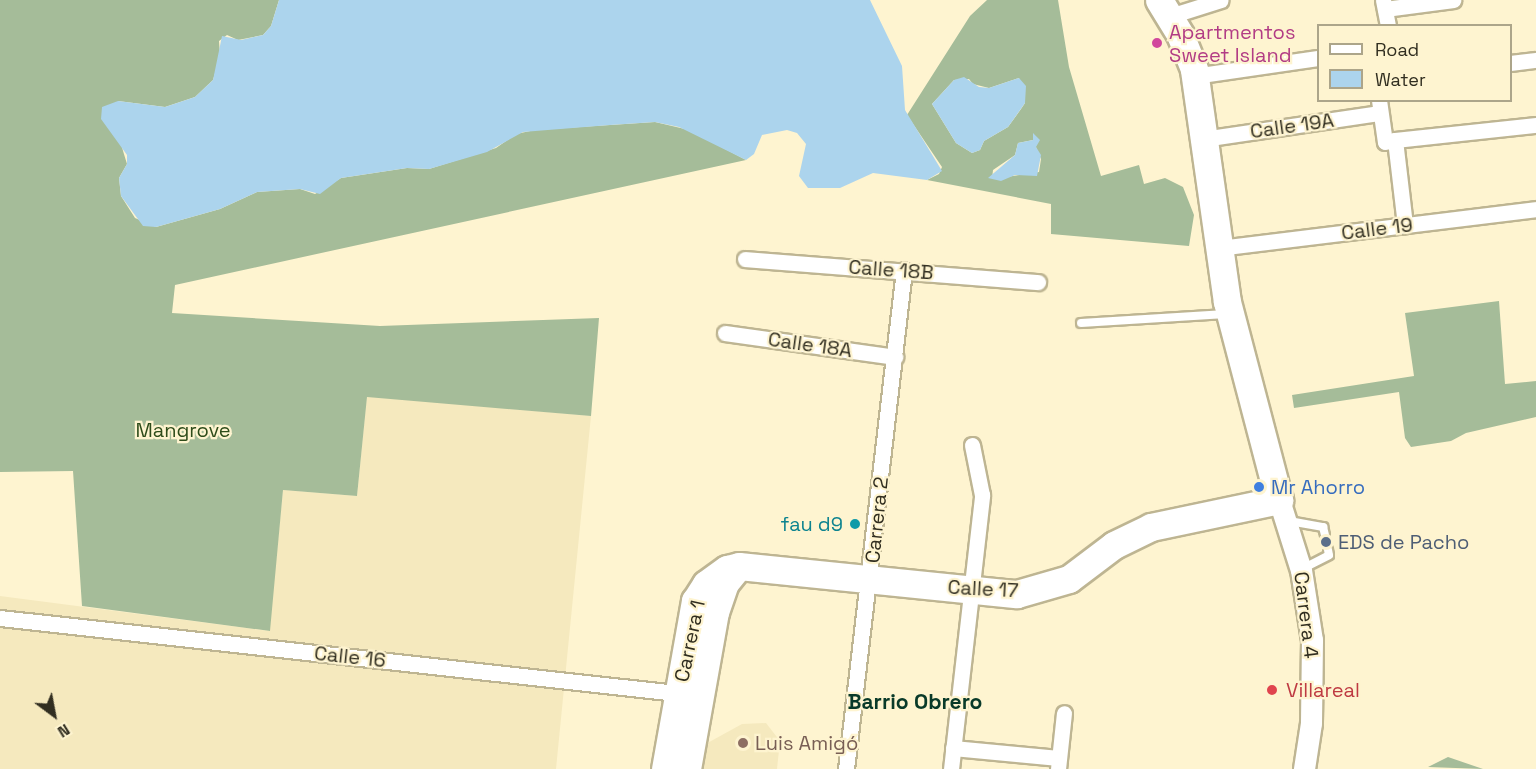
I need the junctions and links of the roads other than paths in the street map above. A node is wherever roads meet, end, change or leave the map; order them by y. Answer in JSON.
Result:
{"nodes":[{"id":1,"x":1221,"y":0,"type":"edge"},
{"id":2,"x":1453,"y":0,"type":"edge"},
{"id":3,"x":1384,"y":4,"type":"edge"},
{"id":4,"x":1165,"y":8,"type":"edge"},
{"id":5,"x":1388,"y":24,"type":"edge"},
{"id":6,"x":1317,"y":58,"type":"edge"},
{"id":7,"x":1536,"y":60,"type":"edge"},
{"id":8,"x":1512,"y":63,"type":"edge"},
{"id":9,"x":1194,"y":76,"type":"junction"},
{"id":10,"x":1380,"y":107,"type":"edge"},
{"id":11,"x":1536,"y":125,"type":"edge"},
{"id":12,"x":1203,"y":139,"type":"junction"},
{"id":13,"x":1395,"y":141,"type":"junction"},
{"id":14,"x":1536,"y":209,"type":"edge"},
{"id":15,"x":1405,"y":225,"type":"junction"},
{"id":16,"x":1219,"y":248,"type":"junction"},
{"id":17,"x":745,"y":259,"type":"dead end"},
{"id":18,"x":904,"y":270,"type":"junction"},
{"id":19,"x":1038,"y":282,"type":"dead end"},
{"id":20,"x":1230,"y":314,"type":"junction"},
{"id":21,"x":1082,"y":323,"type":"dead end"},
{"id":22,"x":726,"y":333,"type":"dead end"},
{"id":23,"x":895,"y":357,"type":"junction"},
{"id":24,"x":972,"y":445,"type":"dead end"},
{"id":25,"x":1283,"y":510,"type":"junction"},
{"id":26,"x":1325,"y":535,"type":"dead end"},
{"id":27,"x":1328,"y":550,"type":"dead end"},
{"id":28,"x":739,"y":566,"type":"joint"},
{"id":29,"x":1301,"y":570,"type":"junction"},
{"id":30,"x":870,"y":579,"type":"junction"},
{"id":31,"x":971,"y":591,"type":"junction"},
{"id":32,"x":0,"y":618,"type":"edge"},
{"id":33,"x":689,"y":695,"type":"junction"},
{"id":34,"x":1064,"y":713,"type":"dead end"},
{"id":35,"x":953,"y":748,"type":"junction"},
{"id":36,"x":1058,"y":764,"type":"edge"},
{"id":37,"x":665,"y":769,"type":"edge"},
{"id":38,"x":687,"y":769,"type":"edge"},
{"id":39,"x":846,"y":769,"type":"edge"},
{"id":40,"x":951,"y":769,"type":"edge"},
{"id":41,"x":1304,"y":769,"type":"edge"}],
"edges":[{"from":1,"to":4,"type":"street"},
{"from":2,"to":3,"type":"street"},
{"from":3,"to":5,"type":"street"},
{"from":4,"to":9,"type":"highway"},
{"from":6,"to":9,"type":"street"},
{"from":7,"to":8,"type":"street"},
{"from":9,"to":12,"type":"highway"},
{"from":10,"to":12,"type":"street","name":"Calle 19A"},
{"from":10,"to":13,"type":"street"},
{"from":11,"to":13,"type":"street"},
{"from":12,"to":16,"type":"highway"},
{"from":13,"to":15,"type":"street"},
{"from":14,"to":15,"type":"street","name":"Calle 19"},
{"from":15,"to":16,"type":"street","name":"Calle 19"},
{"from":16,"to":20,"type":"highway"},
{"from":17,"to":18,"type":"street","name":"Calle 18B"},
{"from":18,"to":19,"type":"street","name":"Calle 18B"},
{"from":18,"to":23,"type":"street","name":"Carrera 2"},
{"from":20,"to":21,"type":"lane"},
{"from":20,"to":25,"type":"highway"},
{"from":22,"to":23,"type":"street","name":"Calle 18A"},
{"from":23,"to":30,"type":"street","name":"Carrera 2"},
{"from":24,"to":31,"type":"street"},
{"from":25,"to":26,"type":"lane"},
{"from":25,"to":29,"type":"street","name":"Carrera 4"},
{"from":25,"to":31,"type":"highway","name":"Calle 17"},
{"from":27,"to":29,"type":"lane"},
{"from":28,"to":30,"type":"highway","name":"Calle 17"},
{"from":28,"to":33,"type":"highway","name":"Carrera 1"},
{"from":29,"to":41,"type":"street","name":"Carrera 4"},
{"from":30,"to":31,"type":"highway","name":"Calle 17"},
{"from":30,"to":39,"type":"street","name":"Carrera 2"},
{"from":31,"to":35,"type":"street"},
{"from":32,"to":33,"type":"street","name":"Calle 16"},
{"from":33,"to":37,"type":"highway","name":"Carrera 1"},
{"from":33,"to":38,"type":"highway","name":"Carrera 1"},
{"from":34,"to":36,"type":"street"},
{"from":35,"to":36,"type":"street"},
{"from":35,"to":40,"type":"street"}]}
